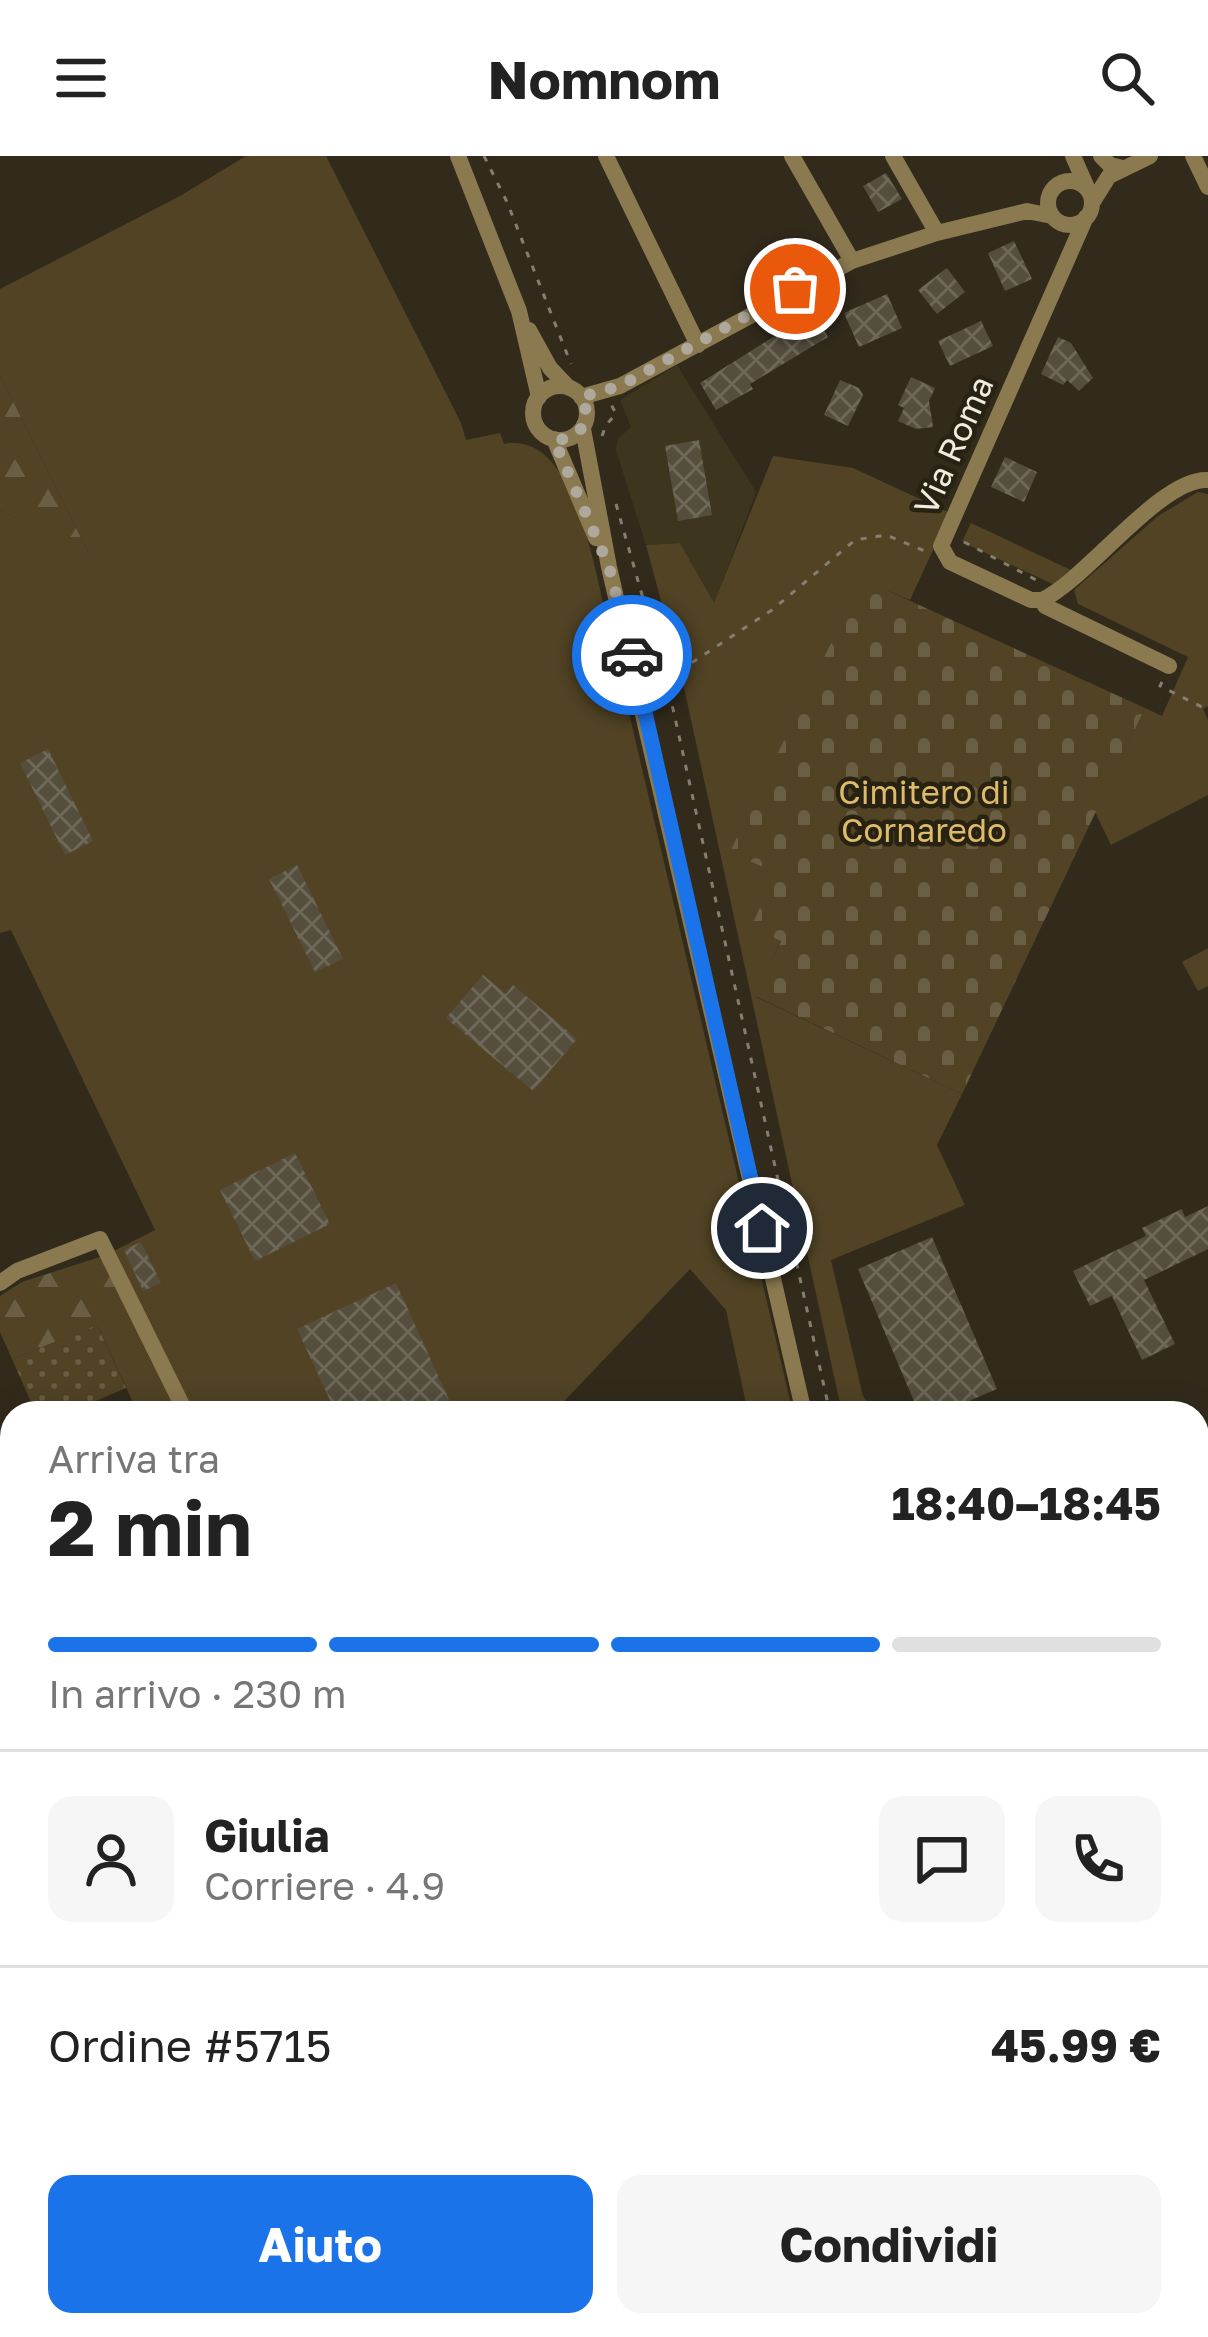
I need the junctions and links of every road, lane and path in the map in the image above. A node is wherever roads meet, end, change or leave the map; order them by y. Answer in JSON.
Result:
{"nodes":[{"id":1,"x":458,"y":156,"type":"edge"},
{"id":2,"x":484,"y":156,"type":"edge"},
{"id":3,"x":606,"y":156,"type":"edge"},
{"id":4,"x":792,"y":156,"type":"edge"},
{"id":5,"x":893,"y":156,"type":"edge"},
{"id":6,"x":1073,"y":156,"type":"edge"},
{"id":7,"x":1096,"y":156,"type":"edge"},
{"id":8,"x":1150,"y":156,"type":"edge"},
{"id":9,"x":1193,"y":156,"type":"edge"},
{"id":10,"x":1123,"y":169,"type":"junction"},
{"id":11,"x":1208,"y":187,"type":"edge"},
{"id":12,"x":1052,"y":188,"type":"junction"},
{"id":13,"x":1084,"y":193,"type":"junction"},
{"id":14,"x":996,"y":219,"type":"junction"},
{"id":15,"x":1055,"y":219,"type":"junction"},
{"id":16,"x":938,"y":233,"type":"junction"},
{"id":17,"x":1070,"y":259,"type":"junction"},
{"id":18,"x":852,"y":261,"type":"junction"},
{"id":19,"x":519,"y":311,"type":"junction"},
{"id":20,"x":698,"y":345,"type":"junction"},
{"id":21,"x":614,"y":392,"type":"junction"},
{"id":22,"x":539,"y":397,"type":"junction"},
{"id":23,"x":579,"y":400,"type":"junction"},
{"id":24,"x":554,"y":440,"type":"junction"},
{"id":25,"x":601,"y":445,"type":"dead end"},
{"id":26,"x":1208,"y":480,"type":"edge"},
{"id":27,"x":615,"y":502,"type":"dead end"},
{"id":28,"x":946,"y":533,"type":"junction"},
{"id":29,"x":944,"y":554,"type":"junction"},
{"id":30,"x":609,"y":567,"type":"junction"},
{"id":31,"x":1050,"y":595,"type":"junction"},
{"id":32,"x":1169,"y":666,"type":"joint"},
{"id":33,"x":667,"y":680,"type":"junction"},
{"id":34,"x":1208,"y":710,"type":"edge"},
{"id":35,"x":0,"y":1283,"type":"edge"},
{"id":36,"x":180,"y":1401,"type":"edge"},
{"id":37,"x":801,"y":1401,"type":"edge"},
{"id":38,"x":827,"y":1401,"type":"edge"}],
"edges":[{"from":1,"to":19,"type":"street"},
{"from":2,"to":23,"type":"path"},
{"from":3,"to":20,"type":"street"},
{"from":4,"to":18,"type":"street"},
{"from":5,"to":16,"type":"street"},
{"from":6,"to":13,"type":"street"},
{"from":7,"to":10,"type":"street"},
{"from":7,"to":13,"type":"street","name":"Via Roma"},
{"from":8,"to":10,"type":"street"},
{"from":9,"to":11,"type":"street"},
{"from":10,"to":13,"type":"street"},
{"from":12,"to":13,"type":"street"},
{"from":12,"to":14,"type":"street"},
{"from":12,"to":15,"type":"street"},
{"from":13,"to":15,"type":"street"},
{"from":13,"to":17,"type":"street","name":"Via Roma"},
{"from":14,"to":15,"type":"street"},
{"from":14,"to":16,"type":"street"},
{"from":15,"to":17,"type":"street"},
{"from":16,"to":18,"type":"street"},
{"from":17,"to":28,"type":"street","name":"Via Roma"},
{"from":18,"to":20,"type":"street"},
{"from":19,"to":22,"type":"street"},
{"from":19,"to":23,"type":"street"},
{"from":20,"to":21,"type":"street"},
{"from":21,"to":23,"type":"street"},
{"from":21,"to":25,"type":"path"},
{"from":22,"to":23,"type":"street"},
{"from":22,"to":24,"type":"street"},
{"from":23,"to":24,"type":"street"},
{"from":23,"to":30,"type":"street"},
{"from":24,"to":30,"type":"street"},
{"from":26,"to":31,"type":"street"},
{"from":27,"to":33,"type":"path"},
{"from":28,"to":29,"type":"street","name":"Via Roma"},
{"from":28,"to":31,"type":"path"},
{"from":29,"to":31,"type":"street","name":"Via Roma"},
{"from":29,"to":33,"type":"path"},
{"from":30,"to":37,"type":"street"},
{"from":31,"to":32,"type":"street","name":"Via Roma"},
{"from":32,"to":34,"type":"path"},
{"from":33,"to":38,"type":"path"},
{"from":35,"to":36,"type":"street"}]}
